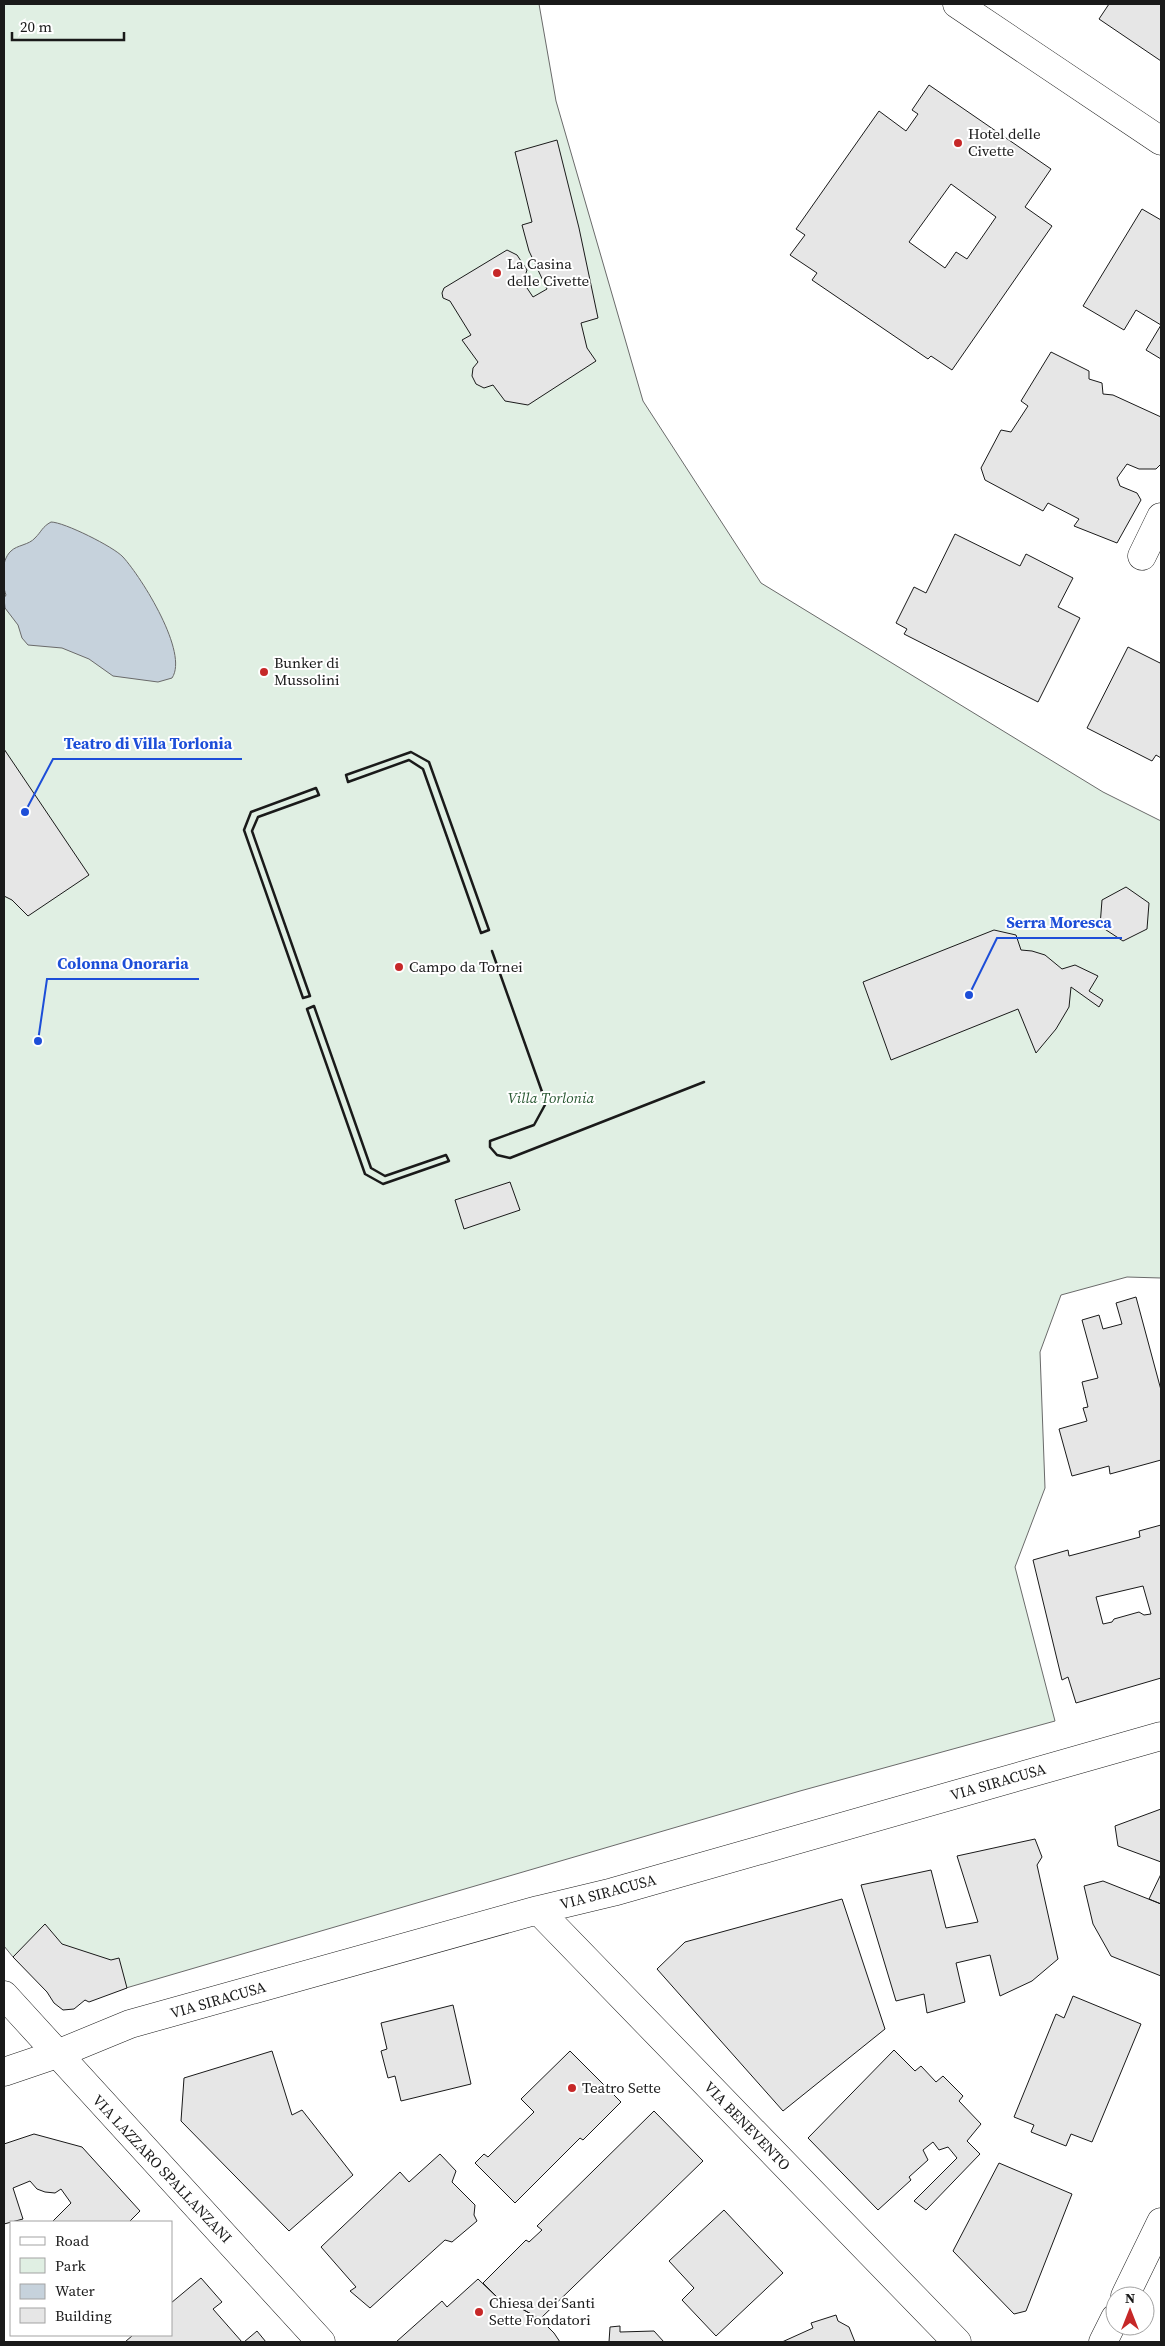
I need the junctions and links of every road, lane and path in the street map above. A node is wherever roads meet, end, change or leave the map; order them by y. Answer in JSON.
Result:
{"nodes":[{"id":1,"x":957,"y":4,"type":"edge"},
{"id":2,"x":1161,"y":141,"type":"edge"},
{"id":3,"x":1161,"y":516,"type":"edge"},
{"id":4,"x":1142,"y":556,"type":"dead end"},
{"id":5,"x":1161,"y":1736,"type":"edge"},
{"id":6,"x":538,"y":1910,"type":"junction"},
{"id":7,"x":4,"y":1995,"type":"edge"},
{"id":8,"x":57,"y":2054,"type":"junction"},
{"id":9,"x":4,"y":2072,"type":"edge"},
{"id":10,"x":1161,"y":2222,"type":"edge"},
{"id":11,"x":1130,"y":2286,"type":"edge"},
{"id":12,"x":321,"y":2342,"type":"edge"},
{"id":13,"x":957,"y":2342,"type":"edge"}],
"edges":[{"from":1,"to":2,"type":"street"},
{"from":3,"to":4,"type":"street"},
{"from":5,"to":6,"type":"street","name":"VIA SIRACUSA"},
{"from":6,"to":8,"type":"street","name":"VIA SIRACUSA"},
{"from":6,"to":13,"type":"street","name":"VIA BENEVENTO"},
{"from":7,"to":8,"type":"street","name":"VIA LAZZARO SPALLANZANI"},
{"from":8,"to":9,"type":"street","name":"VIA SIRACUSA"},
{"from":8,"to":12,"type":"street","name":"VIA LAZZARO SPALLANZANI"},
{"from":10,"to":11,"type":"street"}]}
